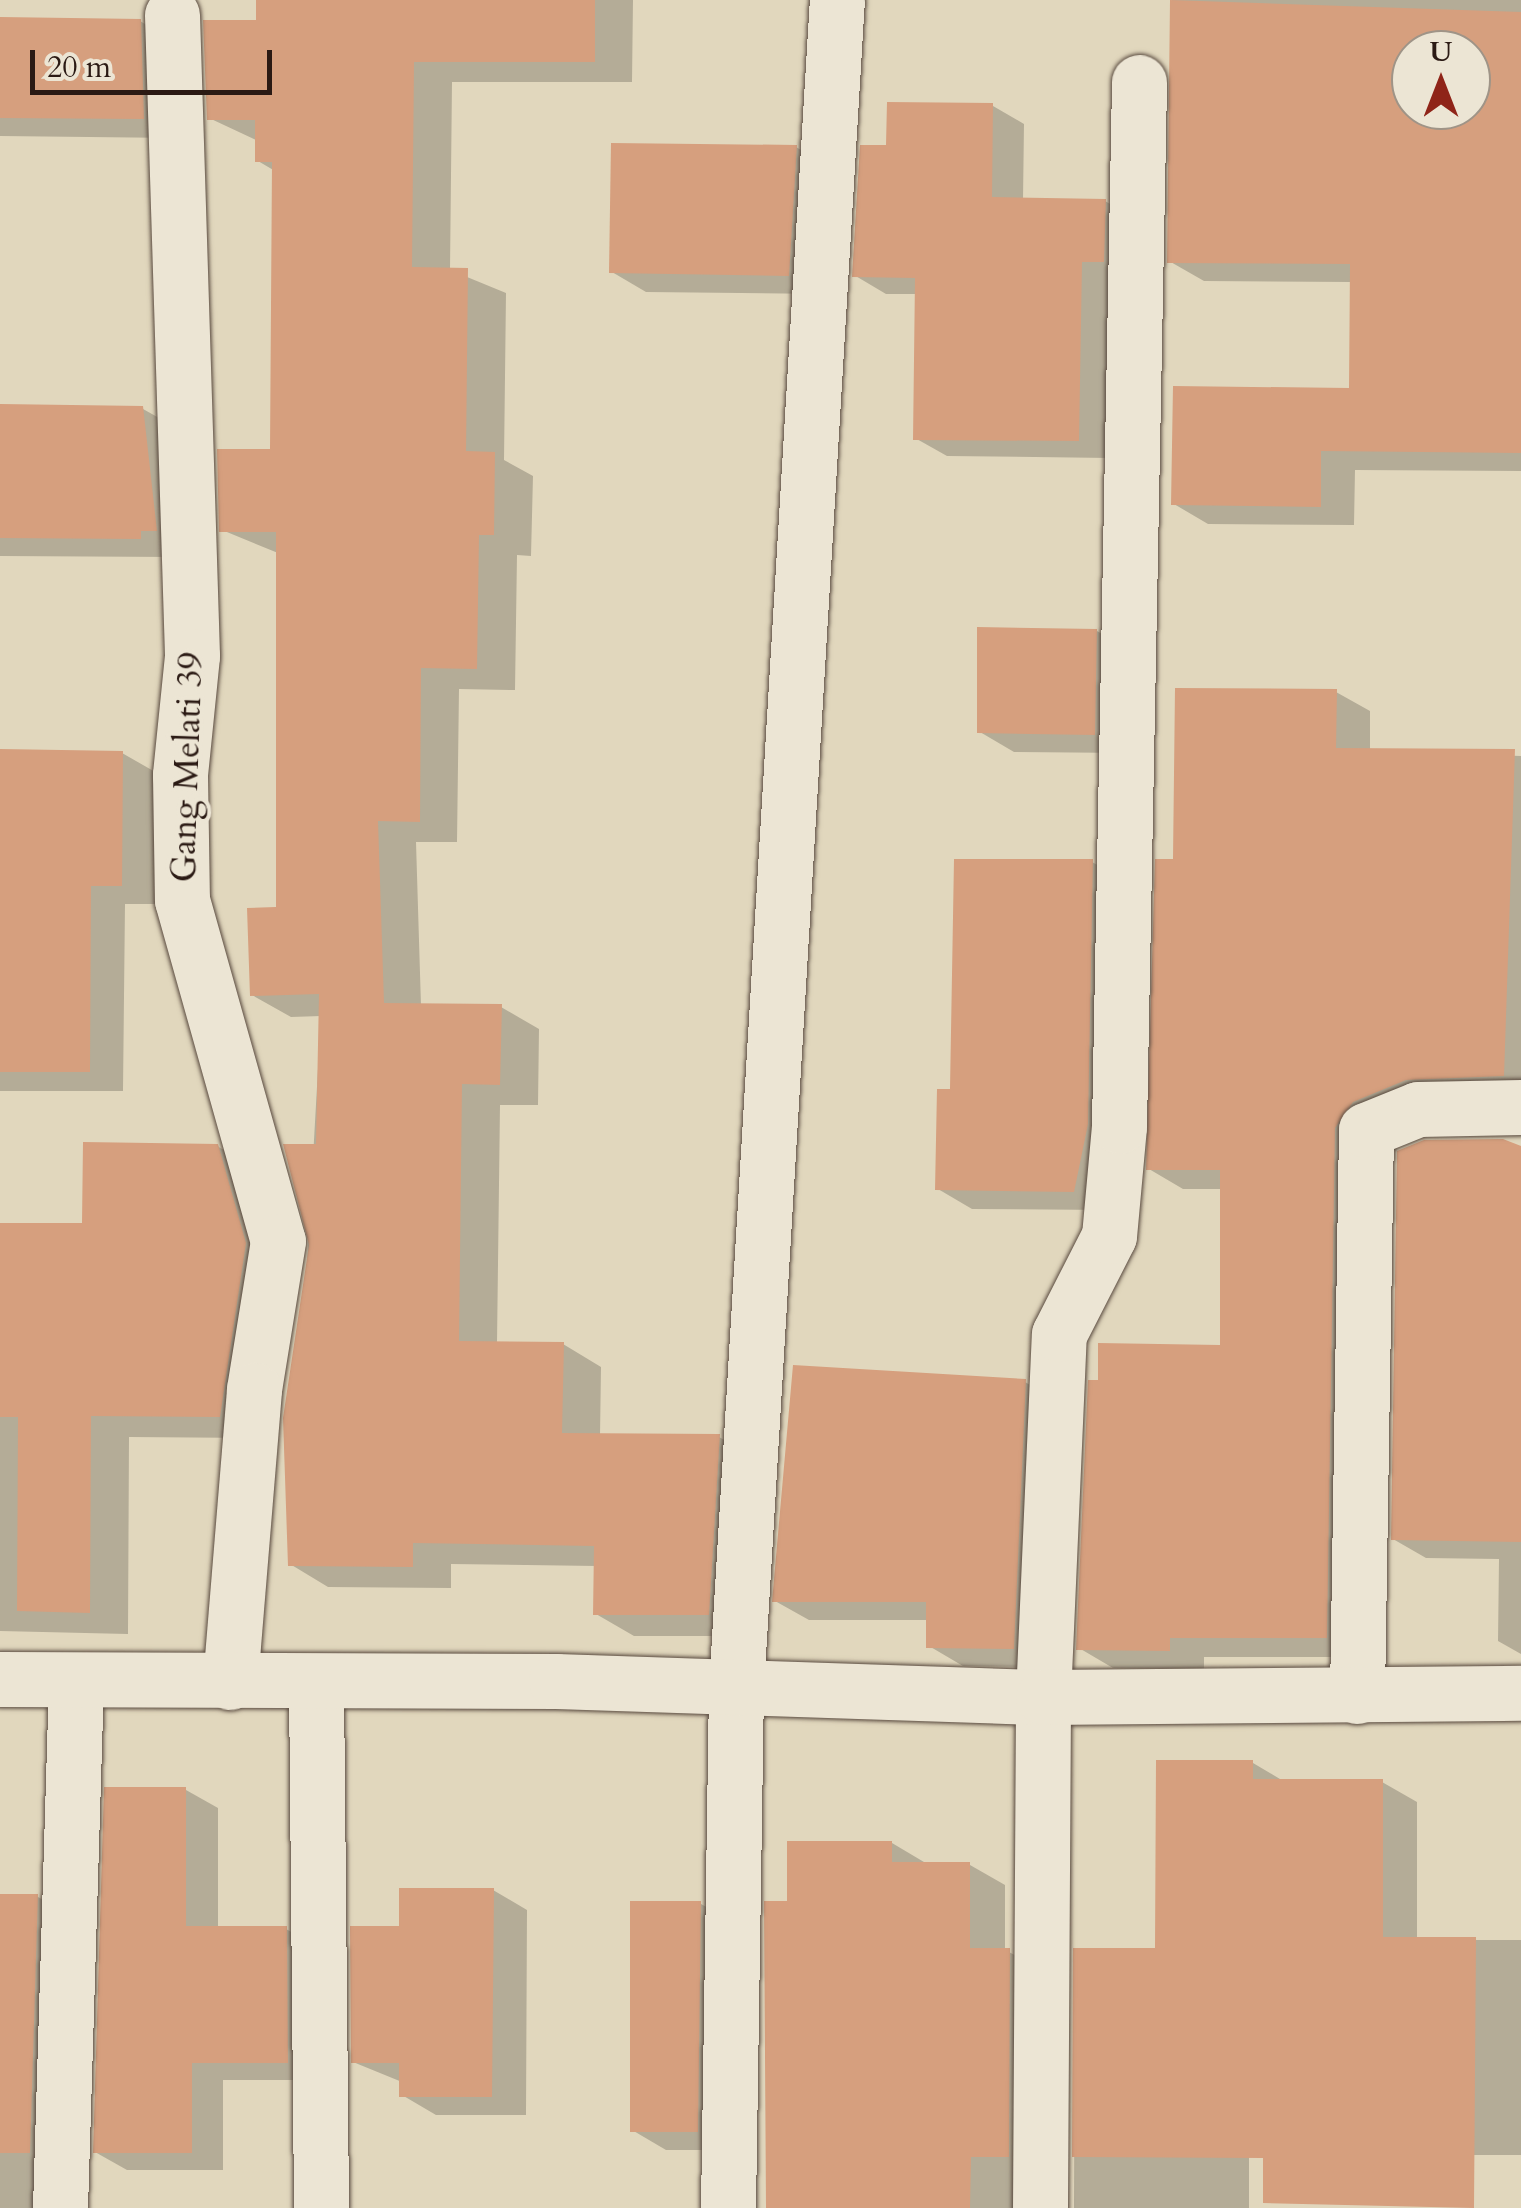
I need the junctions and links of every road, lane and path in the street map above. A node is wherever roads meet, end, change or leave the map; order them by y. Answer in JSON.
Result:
{"nodes":[{"id":1,"x":837,"y":0,"type":"edge"},
{"id":2,"x":172,"y":15,"type":"dead end"},
{"id":3,"x":1139,"y":82,"type":"dead end"},
{"id":4,"x":1521,"y":1106,"type":"edge"},
{"id":5,"x":0,"y":1678,"type":"edge"},
{"id":6,"x":76,"y":1682,"type":"junction"},
{"id":7,"x":230,"y":1682,"type":"junction"},
{"id":8,"x":316,"y":1684,"type":"junction"},
{"id":9,"x":736,"y":1688,"type":"junction"},
{"id":10,"x":1521,"y":1694,"type":"edge"},
{"id":11,"x":1357,"y":1696,"type":"junction"},
{"id":12,"x":1043,"y":1697,"type":"junction"},
{"id":13,"x":60,"y":2208,"type":"edge"},
{"id":14,"x":320,"y":2208,"type":"edge"},
{"id":15,"x":728,"y":2208,"type":"edge"},
{"id":16,"x":1040,"y":2208,"type":"edge"}],
"edges":[{"from":1,"to":9,"type":"street"},
{"from":2,"to":7,"type":"street","name":"Gang Melati 39"},
{"from":3,"to":12,"type":"street"},
{"from":4,"to":11,"type":"street"},
{"from":5,"to":6,"type":"street"},
{"from":6,"to":7,"type":"street"},
{"from":6,"to":13,"type":"street"},
{"from":7,"to":8,"type":"street"},
{"from":8,"to":9,"type":"street"},
{"from":8,"to":14,"type":"street"},
{"from":9,"to":12,"type":"street"},
{"from":9,"to":15,"type":"street"},
{"from":10,"to":11,"type":"street"},
{"from":11,"to":12,"type":"street"},
{"from":12,"to":16,"type":"street"}]}
